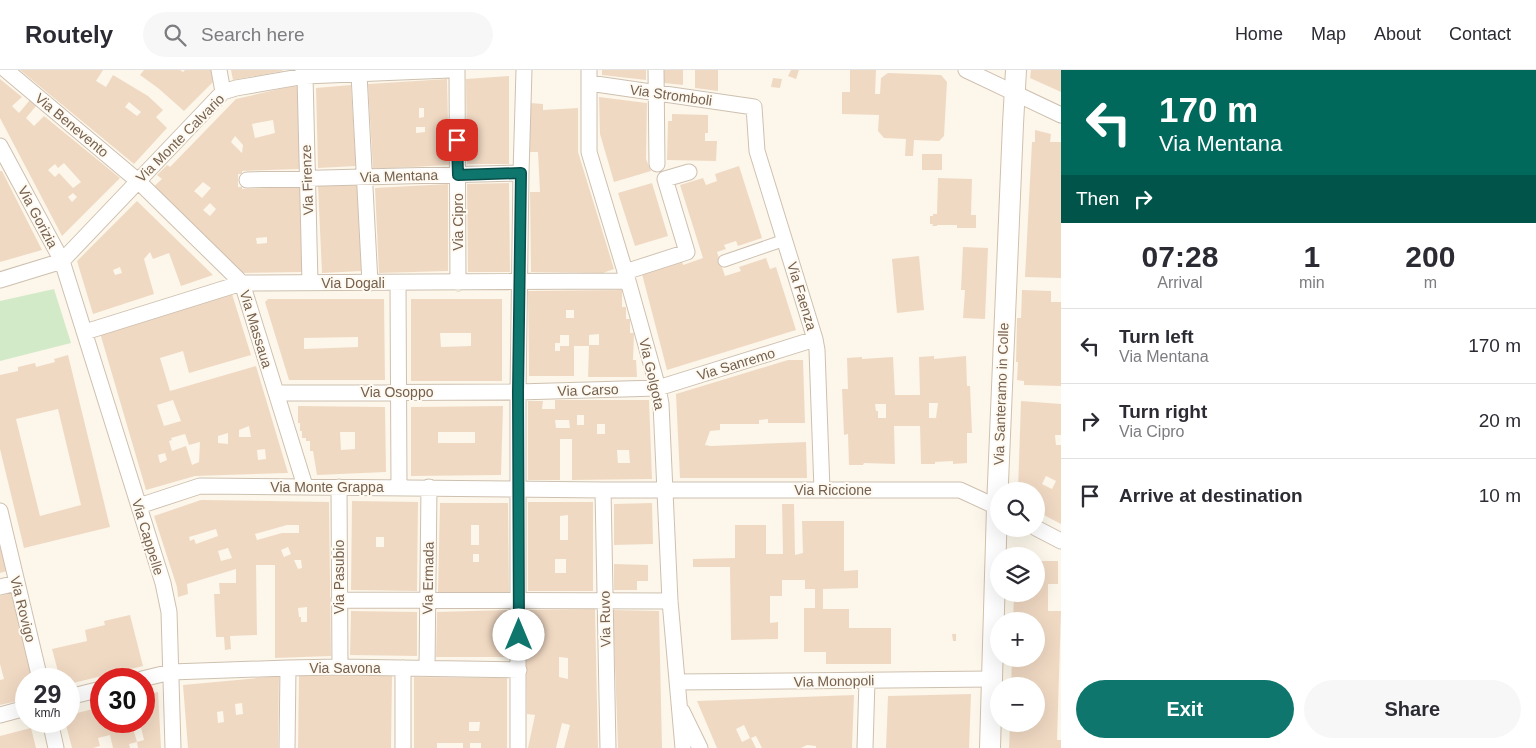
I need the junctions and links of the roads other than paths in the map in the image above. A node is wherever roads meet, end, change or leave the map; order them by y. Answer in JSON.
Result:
{"nodes":[{"id":1,"x":6,"y":70,"type":"edge"},
{"id":2,"x":219,"y":70,"type":"edge"},
{"id":3,"x":449,"y":70,"type":"edge"},
{"id":4,"x":457,"y":70,"type":"edge"},
{"id":5,"x":524,"y":70,"type":"edge"},
{"id":6,"x":656,"y":70,"type":"edge"},
{"id":7,"x":966,"y":70,"type":"edge"},
{"id":8,"x":1016,"y":70,"type":"edge"},
{"id":9,"x":304,"y":73,"type":"edge"},
{"id":10,"x":359,"y":74,"type":"junction"},
{"id":11,"x":589,"y":76,"type":"edge"},
{"id":12,"x":223,"y":92,"type":"junction"},
{"id":13,"x":656,"y":92,"type":"junction"},
{"id":14,"x":1014,"y":94,"type":"junction"},
{"id":15,"x":754,"y":107,"type":"joint"},
{"id":16,"x":1061,"y":115,"type":"edge"},
{"id":17,"x":2,"y":155,"type":"edge"},
{"id":18,"x":657,"y":164,"type":"dead end"},
{"id":19,"x":689,"y":172,"type":"dead end"},
{"id":20,"x":521,"y":173,"type":"junction"},
{"id":21,"x":458,"y":175,"type":"junction"},
{"id":22,"x":365,"y":177,"type":"junction"},
{"id":23,"x":307,"y":179,"type":"junction"},
{"id":24,"x":247,"y":180,"type":"dead end"},
{"id":25,"x":138,"y":181,"type":"junction"},
{"id":26,"x":785,"y":240,"type":"junction"},
{"id":27,"x":62,"y":261,"type":"junction"},
{"id":28,"x":724,"y":261,"type":"dead end"},
{"id":29,"x":627,"y":277,"type":"junction"},
{"id":30,"x":0,"y":280,"type":"edge"},
{"id":31,"x":242,"y":283,"type":"junction"},
{"id":32,"x":310,"y":283,"type":"junction"},
{"id":33,"x":370,"y":283,"type":"junction"},
{"id":34,"x":398,"y":283,"type":"junction"},
{"id":35,"x":458,"y":283,"type":"junction"},
{"id":36,"x":519,"y":283,"type":"junction"},
{"id":37,"x":85,"y":332,"type":"junction"},
{"id":38,"x":815,"y":339,"type":"junction"},
{"id":39,"x":658,"y":388,"type":"junction"},
{"id":40,"x":398,"y":392,"type":"junction"},
{"id":41,"x":518,"y":392,"type":"junction"},
{"id":42,"x":276,"y":393,"type":"junction"},
{"id":43,"x":999,"y":482,"type":"edge"},
{"id":44,"x":305,"y":486,"type":"junction"},
{"id":45,"x":339,"y":487,"type":"junction"},
{"id":46,"x":399,"y":487,"type":"junction"},
{"id":47,"x":429,"y":487,"type":"junction"},
{"id":48,"x":518,"y":488,"type":"junction"},
{"id":49,"x":603,"y":490,"type":"junction"},
{"id":50,"x":665,"y":490,"type":"junction"},
{"id":51,"x":822,"y":490,"type":"junction"},
{"id":52,"x":990,"y":504,"type":"edge"},
{"id":53,"x":139,"y":506,"type":"junction"},
{"id":54,"x":0,"y":511,"type":"edge"},
{"id":55,"x":1045,"y":533,"type":"edge"},
{"id":56,"x":997,"y":537,"type":"edge"},
{"id":57,"x":1061,"y":541,"type":"edge"},
{"id":58,"x":17,"y":583,"type":"junction"},
{"id":59,"x":0,"y":587,"type":"edge"},
{"id":60,"x":339,"y":600,"type":"junction"},
{"id":61,"x":427,"y":600,"type":"junction"},
{"id":62,"x":519,"y":601,"type":"junction"},
{"id":63,"x":605,"y":601,"type":"junction"},
{"id":64,"x":670,"y":601,"type":"junction"},
{"id":65,"x":340,"y":667,"type":"junction"},
{"id":66,"x":37,"y":668,"type":"edge"},
{"id":67,"x":288,"y":668,"type":"junction"},
{"id":68,"x":404,"y":668,"type":"junction"},
{"id":69,"x":427,"y":668,"type":"junction"},
{"id":70,"x":519,"y":670,"type":"junction"},
{"id":71,"x":170,"y":672,"type":"junction"},
{"id":72,"x":155,"y":676,"type":"edge"},
{"id":73,"x":992,"y":677,"type":"edge"},
{"id":74,"x":990,"y":679,"type":"edge"},
{"id":75,"x":867,"y":680,"type":"junction"},
{"id":76,"x":677,"y":682,"type":"junction"},
{"id":77,"x":678,"y":703,"type":"junction"},
{"id":78,"x":15,"y":711,"type":"edge"},
{"id":79,"x":0,"y":715,"type":"edge"},
{"id":80,"x":990,"y":732,"type":"edge"},
{"id":81,"x":53,"y":733,"type":"edge"},
{"id":82,"x":56,"y":748,"type":"edge"},
{"id":83,"x":173,"y":748,"type":"edge"},
{"id":84,"x":287,"y":748,"type":"edge"},
{"id":85,"x":402,"y":748,"type":"edge"},
{"id":86,"x":518,"y":748,"type":"edge"},
{"id":87,"x":608,"y":748,"type":"edge"},
{"id":88,"x":683,"y":748,"type":"edge"},
{"id":89,"x":700,"y":748,"type":"edge"},
{"id":90,"x":865,"y":748,"type":"edge"},
{"id":91,"x":990,"y":748,"type":"edge"}],
"edges":[{"from":1,"to":25,"type":"street","name":"Via Benevento"},
{"from":2,"to":12,"type":"street"},
{"from":3,"to":10,"type":"street","name":"Via Monte Calvario"},
{"from":4,"to":21,"type":"street","name":"Via Cipro"},
{"from":5,"to":20,"type":"street"},
{"from":6,"to":13,"type":"street"},
{"from":7,"to":14,"type":"street"},
{"from":8,"to":14,"type":"main road","name":"Via Santeramo in Colle"},
{"from":9,"to":10,"type":"street","name":"Via Monte Calvario"},
{"from":9,"to":12,"type":"street","name":"Via Monte Calvario"},
{"from":9,"to":23,"type":"street","name":"Via Firenze"},
{"from":10,"to":22,"type":"street"},
{"from":11,"to":13,"type":"street","name":"Via Stromboli"},
{"from":11,"to":29,"type":"street","name":"Via Golgota"},
{"from":12,"to":25,"type":"street","name":"Via Monte Calvario"},
{"from":13,"to":15,"type":"street","name":"Via Stromboli"},
{"from":13,"to":18,"type":"street"},
{"from":14,"to":16,"type":"street"},
{"from":14,"to":43,"type":"main road","name":"Via Santeramo in Colle"},
{"from":15,"to":26,"type":"street","name":"Via Faenza"},
{"from":17,"to":27,"type":"street","name":"Via Gorizia"},
{"from":19,"to":29,"type":"street","name":"Via Dogali"},
{"from":20,"to":21,"type":"street","name":"Via Mentana"},
{"from":20,"to":36,"type":"street"},
{"from":21,"to":22,"type":"street","name":"Via Mentana"},
{"from":21,"to":35,"type":"street","name":"Via Cipro"},
{"from":22,"to":23,"type":"street","name":"Via Mentana"},
{"from":22,"to":33,"type":"street"},
{"from":23,"to":24,"type":"street","name":"Via Mentana"},
{"from":23,"to":32,"type":"street","name":"Via Firenze"},
{"from":25,"to":27,"type":"street","name":"Via Monte Calvario"},
{"from":25,"to":31,"type":"street","name":"Via Massaua"},
{"from":26,"to":28,"type":"street"},
{"from":26,"to":38,"type":"street","name":"Via Faenza"},
{"from":27,"to":30,"type":"street"},
{"from":27,"to":37,"type":"street","name":"Via Gorizia"},
{"from":29,"to":36,"type":"street","name":"Via Dogali"},
{"from":29,"to":39,"type":"street","name":"Via Golgota"},
{"from":31,"to":32,"type":"street","name":"Via Dogali"},
{"from":31,"to":37,"type":"street","name":"Via Dogali"},
{"from":31,"to":42,"type":"street","name":"Via Massaua"},
{"from":32,"to":33,"type":"street","name":"Via Dogali"},
{"from":33,"to":34,"type":"street","name":"Via Dogali"},
{"from":34,"to":35,"type":"street","name":"Via Dogali"},
{"from":34,"to":40,"type":"street"},
{"from":35,"to":36,"type":"street","name":"Via Dogali"},
{"from":36,"to":41,"type":"street"},
{"from":37,"to":53,"type":"street","name":"Via Cappelle"},
{"from":38,"to":39,"type":"street","name":"Via Sanremo"},
{"from":38,"to":51,"type":"street","name":"Via Faenza"},
{"from":39,"to":41,"type":"street","name":"Via Carso"},
{"from":39,"to":50,"type":"street","name":"Via Golgota"},
{"from":40,"to":41,"type":"street","name":"Via Osoppo"},
{"from":40,"to":42,"type":"street","name":"Via Osoppo"},
{"from":40,"to":46,"type":"street"},
{"from":41,"to":48,"type":"street"},
{"from":42,"to":44,"type":"street","name":"Via Massaua"},
{"from":44,"to":45,"type":"street","name":"Via Monte Grappa"},
{"from":44,"to":53,"type":"street","name":"Via Monte Grappa"},
{"from":45,"to":46,"type":"street","name":"Via Monte Grappa"},
{"from":45,"to":60,"type":"street","name":"Via Pasubio"},
{"from":46,"to":47,"type":"street","name":"Via Monte Grappa"},
{"from":47,"to":48,"type":"street","name":"Via Monte Grappa"},
{"from":47,"to":61,"type":"street","name":"Via Ermada"},
{"from":48,"to":49,"type":"street","name":"Via Monte Grappa"},
{"from":48,"to":62,"type":"street"},
{"from":49,"to":50,"type":"street","name":"Via Riccione"},
{"from":49,"to":63,"type":"street","name":"Via Ruvo"},
{"from":50,"to":51,"type":"street","name":"Via Riccione"},
{"from":50,"to":64,"type":"street","name":"Via Golgota"},
{"from":51,"to":52,"type":"street","name":"Via Riccione"},
{"from":53,"to":71,"type":"street","name":"Via Cappelle"},
{"from":54,"to":58,"type":"street","name":"Via Rovigo"},
{"from":55,"to":57,"type":"street"},
{"from":56,"to":73,"type":"main road","name":"Via Santeramo in Colle"},
{"from":58,"to":59,"type":"street"},
{"from":58,"to":66,"type":"street","name":"Via Rovigo"},
{"from":60,"to":61,"type":"street"},
{"from":60,"to":65,"type":"street","name":"Via Pasubio"},
{"from":61,"to":62,"type":"street"},
{"from":61,"to":69,"type":"street","name":"Via Ermada"},
{"from":62,"to":63,"type":"street"},
{"from":62,"to":70,"type":"street"},
{"from":63,"to":64,"type":"street"},
{"from":63,"to":87,"type":"street","name":"Via Ruvo"},
{"from":64,"to":76,"type":"street","name":"Via Golgota"},
{"from":65,"to":67,"type":"street","name":"Via Savona"},
{"from":65,"to":68,"type":"street","name":"Via Savona"},
{"from":67,"to":71,"type":"street","name":"Via Savona"},
{"from":67,"to":84,"type":"street"},
{"from":68,"to":69,"type":"street","name":"Via Savona"},
{"from":68,"to":85,"type":"street"},
{"from":69,"to":70,"type":"street","name":"Via Savona"},
{"from":70,"to":86,"type":"street"},
{"from":71,"to":72,"type":"street","name":"Via Savona"},
{"from":71,"to":83,"type":"street","name":"Via Cappelle"},
{"from":74,"to":75,"type":"street","name":"Via Monopoli"},
{"from":75,"to":76,"type":"street","name":"Via Monopoli"},
{"from":75,"to":90,"type":"street"},
{"from":76,"to":77,"type":"street","name":"Via Golgota"},
{"from":77,"to":88,"type":"street","name":"Via Golgota"},
{"from":77,"to":89,"type":"street","name":"Via Golgota"},
{"from":78,"to":79,"type":"street"},
{"from":80,"to":91,"type":"main road","name":"Via Santeramo in Colle"},
{"from":81,"to":82,"type":"street"}]}
